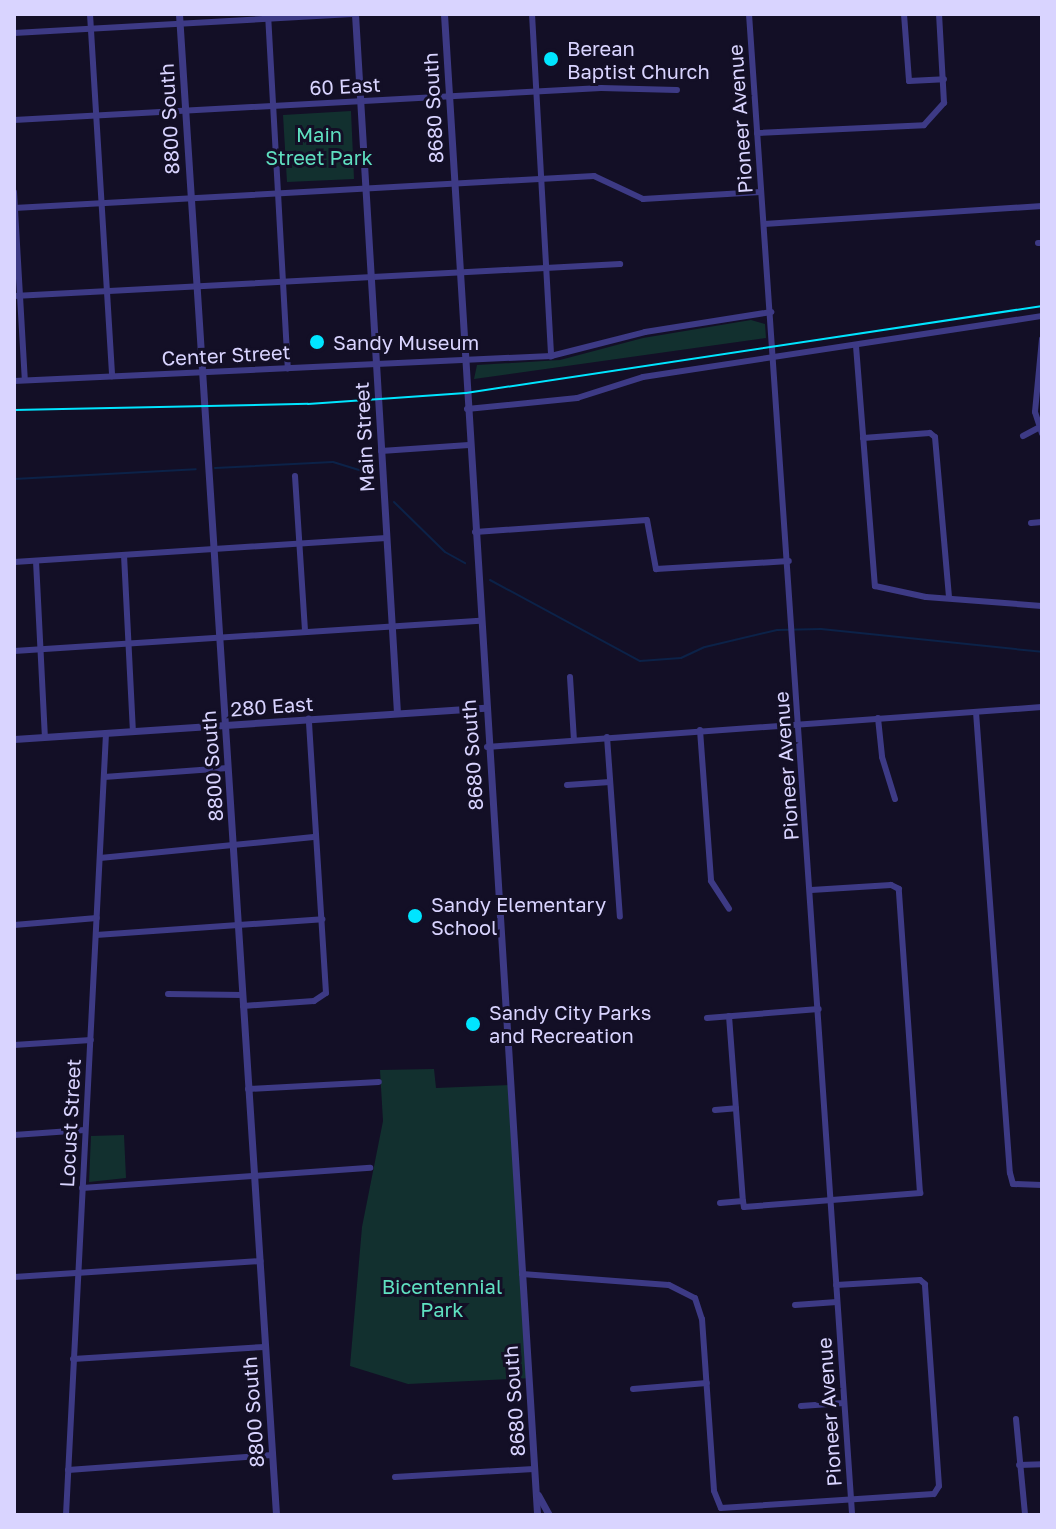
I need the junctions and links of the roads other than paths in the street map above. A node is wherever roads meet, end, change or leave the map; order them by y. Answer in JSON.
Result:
{"nodes":[{"id":1,"x":90,"y":14,"type":"edge"},
{"id":2,"x":179,"y":14,"type":"edge"},
{"id":3,"x":354,"y":14,"type":"edge"},
{"id":4,"x":444,"y":14,"type":"edge"},
{"id":5,"x":532,"y":14,"type":"edge"},
{"id":6,"x":749,"y":14,"type":"edge"},
{"id":7,"x":904,"y":14,"type":"edge"},
{"id":8,"x":939,"y":14,"type":"edge"},
{"id":9,"x":268,"y":16,"type":"edge"},
{"id":10,"x":180,"y":24,"type":"junction"},
{"id":11,"x":91,"y":29,"type":"junction"},
{"id":12,"x":14,"y":33,"type":"edge"},
{"id":13,"x":944,"y":79,"type":"junction"},
{"id":14,"x":677,"y":90,"type":"dead end"},
{"id":15,"x":536,"y":92,"type":"junction"},
{"id":16,"x":448,"y":97,"type":"junction"},
{"id":17,"x":361,"y":101,"type":"junction"},
{"id":18,"x":273,"y":106,"type":"junction"},
{"id":19,"x":185,"y":111,"type":"junction"},
{"id":20,"x":96,"y":116,"type":"junction"},
{"id":21,"x":14,"y":120,"type":"edge"},
{"id":22,"x":757,"y":133,"type":"junction"},
{"id":23,"x":541,"y":179,"type":"junction"},
{"id":24,"x":453,"y":184,"type":"junction"},
{"id":25,"x":365,"y":189,"type":"junction"},
{"id":26,"x":14,"y":192,"type":"edge"},
{"id":27,"x":761,"y":192,"type":"junction"},
{"id":28,"x":278,"y":193,"type":"junction"},
{"id":29,"x":189,"y":198,"type":"junction"},
{"id":30,"x":102,"y":203,"type":"junction"},
{"id":31,"x":1042,"y":206,"type":"edge"},
{"id":32,"x":14,"y":208,"type":"edge"},
{"id":33,"x":764,"y":224,"type":"junction"},
{"id":34,"x":620,"y":264,"type":"dead end"},
{"id":35,"x":546,"y":266,"type":"junction"},
{"id":36,"x":458,"y":271,"type":"junction"},
{"id":37,"x":370,"y":276,"type":"junction"},
{"id":38,"x":283,"y":281,"type":"junction"},
{"id":39,"x":194,"y":286,"type":"junction"},
{"id":40,"x":107,"y":291,"type":"junction"},
{"id":41,"x":17,"y":296,"type":"edge"},
{"id":42,"x":771,"y":312,"type":"junction"},
{"id":43,"x":1042,"y":316,"type":"edge"},
{"id":44,"x":1042,"y":339,"type":"edge"},
{"id":45,"x":856,"y":346,"type":"junction"},
{"id":46,"x":551,"y":356,"type":"junction"},
{"id":47,"x":774,"y":358,"type":"junction"},
{"id":48,"x":464,"y":360,"type":"junction"},
{"id":49,"x":376,"y":364,"type":"junction"},
{"id":50,"x":288,"y":368,"type":"junction"},
{"id":51,"x":199,"y":372,"type":"junction"},
{"id":52,"x":112,"y":376,"type":"junction"},
{"id":53,"x":25,"y":380,"type":"junction"},
{"id":54,"x":14,"y":381,"type":"edge"},
{"id":55,"x":467,"y":409,"type":"junction"},
{"id":56,"x":1040,"y":431,"type":"edge"},
{"id":57,"x":1023,"y":436,"type":"dead end"},
{"id":58,"x":863,"y":438,"type":"junction"},
{"id":59,"x":469,"y":445,"type":"junction"},
{"id":60,"x":381,"y":451,"type":"junction"},
{"id":61,"x":295,"y":476,"type":"dead end"},
{"id":62,"x":1042,"y":522,"type":"edge"},
{"id":63,"x":1031,"y":523,"type":"dead end"},
{"id":64,"x":475,"y":532,"type":"junction"},
{"id":65,"x":386,"y":538,"type":"junction"},
{"id":66,"x":299,"y":544,"type":"junction"},
{"id":67,"x":212,"y":550,"type":"junction"},
{"id":68,"x":124,"y":555,"type":"junction"},
{"id":69,"x":36,"y":561,"type":"junction"},
{"id":70,"x":789,"y":561,"type":"junction"},
{"id":71,"x":14,"y":562,"type":"edge"},
{"id":72,"x":949,"y":597,"type":"junction"},
{"id":73,"x":1042,"y":606,"type":"edge"},
{"id":74,"x":480,"y":621,"type":"junction"},
{"id":75,"x":392,"y":626,"type":"junction"},
{"id":76,"x":305,"y":632,"type":"junction"},
{"id":77,"x":218,"y":637,"type":"junction"},
{"id":78,"x":130,"y":643,"type":"junction"},
{"id":79,"x":40,"y":649,"type":"junction"},
{"id":80,"x":14,"y":651,"type":"edge"},
{"id":81,"x":570,"y":677,"type":"dead end"},
{"id":82,"x":1042,"y":707,"type":"edge"},
{"id":83,"x":485,"y":708,"type":"junction"},
{"id":84,"x":976,"y":712,"type":"junction"},
{"id":85,"x":397,"y":713,"type":"junction"},
{"id":86,"x":878,"y":718,"type":"junction"},
{"id":87,"x":309,"y":719,"type":"junction"},
{"id":88,"x":799,"y":723,"type":"junction"},
{"id":89,"x":225,"y":725,"type":"junction"},
{"id":90,"x":700,"y":730,"type":"junction"},
{"id":91,"x":133,"y":731,"type":"junction"},
{"id":92,"x":106,"y":733,"type":"junction"},
{"id":93,"x":45,"y":737,"type":"junction"},
{"id":94,"x":607,"y":737,"type":"junction"},
{"id":95,"x":14,"y":739,"type":"edge"},
{"id":96,"x":574,"y":740,"type":"junction"},
{"id":97,"x":487,"y":747,"type":"junction"},
{"id":98,"x":228,"y":768,"type":"junction"},
{"id":99,"x":104,"y":777,"type":"junction"},
{"id":100,"x":610,"y":782,"type":"junction"},
{"id":101,"x":567,"y":785,"type":"dead end"},
{"id":102,"x":895,"y":799,"type":"dead end"},
{"id":103,"x":316,"y":837,"type":"junction"},
{"id":104,"x":233,"y":847,"type":"junction"},
{"id":105,"x":100,"y":858,"type":"junction"},
{"id":106,"x":811,"y":890,"type":"junction"},
{"id":107,"x":729,"y":909,"type":"dead end"},
{"id":108,"x":620,"y":917,"type":"dead end"},
{"id":109,"x":97,"y":918,"type":"junction"},
{"id":110,"x":322,"y":919,"type":"junction"},
{"id":111,"x":14,"y":925,"type":"edge"},
{"id":112,"x":238,"y":925,"type":"junction"},
{"id":113,"x":96,"y":935,"type":"junction"},
{"id":114,"x":168,"y":994,"type":"dead end"},
{"id":115,"x":243,"y":995,"type":"junction"},
{"id":116,"x":243,"y":1006,"type":"junction"},
{"id":117,"x":819,"y":1009,"type":"junction"},
{"id":118,"x":729,"y":1016,"type":"junction"},
{"id":119,"x":707,"y":1018,"type":"dead end"},
{"id":120,"x":91,"y":1040,"type":"junction"},
{"id":121,"x":14,"y":1045,"type":"edge"},
{"id":122,"x":379,"y":1082,"type":"dead end"},
{"id":123,"x":248,"y":1089,"type":"junction"},
{"id":124,"x":736,"y":1108,"type":"junction"},
{"id":125,"x":715,"y":1110,"type":"dead end"},
{"id":126,"x":85,"y":1130,"type":"junction"},
{"id":127,"x":14,"y":1135,"type":"edge"},
{"id":128,"x":370,"y":1168,"type":"dead end"},
{"id":129,"x":254,"y":1176,"type":"junction"},
{"id":130,"x":1042,"y":1185,"type":"edge"},
{"id":131,"x":82,"y":1188,"type":"junction"},
{"id":132,"x":743,"y":1201,"type":"junction"},
{"id":133,"x":831,"y":1201,"type":"junction"},
{"id":134,"x":720,"y":1203,"type":"dead end"},
{"id":135,"x":260,"y":1261,"type":"junction"},
{"id":136,"x":77,"y":1273,"type":"junction"},
{"id":137,"x":522,"y":1274,"type":"junction"},
{"id":138,"x":14,"y":1277,"type":"edge"},
{"id":139,"x":836,"y":1285,"type":"junction"},
{"id":140,"x":837,"y":1302,"type":"junction"},
{"id":141,"x":795,"y":1305,"type":"dead end"},
{"id":142,"x":265,"y":1347,"type":"junction"},
{"id":143,"x":73,"y":1359,"type":"junction"},
{"id":144,"x":707,"y":1383,"type":"junction"},
{"id":145,"x":633,"y":1389,"type":"dead end"},
{"id":146,"x":844,"y":1403,"type":"junction"},
{"id":147,"x":801,"y":1406,"type":"dead end"},
{"id":148,"x":1016,"y":1419,"type":"dead end"},
{"id":149,"x":272,"y":1455,"type":"junction"},
{"id":150,"x":1042,"y":1464,"type":"edge"},
{"id":151,"x":1019,"y":1465,"type":"junction"},
{"id":152,"x":534,"y":1469,"type":"junction"},
{"id":153,"x":68,"y":1470,"type":"junction"},
{"id":154,"x":395,"y":1477,"type":"dead end"},
{"id":155,"x":537,"y":1493,"type":"junction"},
{"id":156,"x":851,"y":1501,"type":"junction"},
{"id":157,"x":66,"y":1515,"type":"edge"},
{"id":158,"x":276,"y":1515,"type":"edge"},
{"id":159,"x":537,"y":1515,"type":"edge"},
{"id":160,"x":549,"y":1515,"type":"edge"},
{"id":161,"x":852,"y":1515,"type":"edge"},
{"id":162,"x":1025,"y":1515,"type":"edge"}],
"edges":[{"from":1,"to":11,"type":"street"},
{"from":2,"to":10,"type":"street","name":"8800 South"},
{"from":3,"to":9,"type":"street"},
{"from":3,"to":17,"type":"street","name":"Main Street"},
{"from":4,"to":16,"type":"street","name":"8680 South"},
{"from":5,"to":15,"type":"street"},
{"from":6,"to":22,"type":"street","name":"Pioneer Avenue"},
{"from":7,"to":13,"type":"street"},
{"from":8,"to":13,"type":"street"},
{"from":9,"to":10,"type":"street"},
{"from":9,"to":18,"type":"street"},
{"from":10,"to":11,"type":"street"},
{"from":10,"to":19,"type":"street","name":"8800 South"},
{"from":11,"to":12,"type":"street"},
{"from":11,"to":20,"type":"street"},
{"from":13,"to":22,"type":"street"},
{"from":14,"to":15,"type":"street","name":"60 East"},
{"from":15,"to":16,"type":"street","name":"60 East"},
{"from":15,"to":23,"type":"street"},
{"from":16,"to":17,"type":"street","name":"60 East"},
{"from":16,"to":24,"type":"street","name":"8680 South"},
{"from":17,"to":18,"type":"street","name":"60 East"},
{"from":17,"to":25,"type":"street","name":"Main Street"},
{"from":18,"to":19,"type":"street","name":"60 East"},
{"from":18,"to":28,"type":"street"},
{"from":19,"to":20,"type":"street","name":"60 East"},
{"from":19,"to":29,"type":"street","name":"8800 South"},
{"from":20,"to":21,"type":"street","name":"60 East"},
{"from":20,"to":30,"type":"street"},
{"from":22,"to":27,"type":"street","name":"Pioneer Avenue"},
{"from":23,"to":24,"type":"street"},
{"from":23,"to":27,"type":"street"},
{"from":23,"to":35,"type":"street"},
{"from":24,"to":25,"type":"street"},
{"from":24,"to":36,"type":"street","name":"8680 South"},
{"from":25,"to":28,"type":"street"},
{"from":25,"to":37,"type":"street","name":"Main Street"},
{"from":26,"to":32,"type":"street"},
{"from":27,"to":33,"type":"street","name":"Pioneer Avenue"},
{"from":28,"to":29,"type":"street"},
{"from":28,"to":38,"type":"street"},
{"from":29,"to":30,"type":"street"},
{"from":29,"to":39,"type":"street","name":"8800 South"},
{"from":30,"to":32,"type":"street"},
{"from":30,"to":40,"type":"street"},
{"from":31,"to":33,"type":"street"},
{"from":32,"to":41,"type":"street"},
{"from":33,"to":42,"type":"street","name":"Pioneer Avenue"},
{"from":34,"to":35,"type":"street"},
{"from":35,"to":36,"type":"street"},
{"from":35,"to":46,"type":"street"},
{"from":36,"to":37,"type":"street"},
{"from":36,"to":48,"type":"street","name":"8680 South"},
{"from":37,"to":38,"type":"street"},
{"from":37,"to":49,"type":"street","name":"Main Street"},
{"from":38,"to":39,"type":"street"},
{"from":38,"to":50,"type":"street"},
{"from":39,"to":40,"type":"street"},
{"from":39,"to":51,"type":"street","name":"8800 South"},
{"from":40,"to":41,"type":"street"},
{"from":40,"to":52,"type":"street"},
{"from":41,"to":53,"type":"street"},
{"from":42,"to":46,"type":"street","name":"Center Street"},
{"from":42,"to":47,"type":"street","name":"Pioneer Avenue"},
{"from":43,"to":45,"type":"street"},
{"from":44,"to":56,"type":"street"},
{"from":45,"to":47,"type":"street"},
{"from":45,"to":58,"type":"street"},
{"from":46,"to":48,"type":"street","name":"Center Street"},
{"from":47,"to":55,"type":"street"},
{"from":47,"to":70,"type":"street","name":"Pioneer Avenue"},
{"from":48,"to":49,"type":"street","name":"Center Street"},
{"from":48,"to":55,"type":"street","name":"8680 South"},
{"from":49,"to":50,"type":"street","name":"Center Street"},
{"from":49,"to":60,"type":"street","name":"Main Street"},
{"from":50,"to":51,"type":"street","name":"Center Street"},
{"from":51,"to":52,"type":"street","name":"Center Street"},
{"from":51,"to":67,"type":"street","name":"8800 South"},
{"from":52,"to":53,"type":"street","name":"Center Street"},
{"from":53,"to":54,"type":"street","name":"Center Street"},
{"from":55,"to":59,"type":"street","name":"8680 South"},
{"from":56,"to":57,"type":"street"},
{"from":58,"to":72,"type":"street"},
{"from":58,"to":72,"type":"street"},
{"from":59,"to":60,"type":"street"},
{"from":59,"to":64,"type":"street","name":"8680 South"},
{"from":60,"to":65,"type":"street","name":"Main Street"},
{"from":61,"to":66,"type":"street"},
{"from":62,"to":63,"type":"street"},
{"from":64,"to":70,"type":"street"},
{"from":64,"to":74,"type":"street","name":"8680 South"},
{"from":65,"to":66,"type":"street"},
{"from":65,"to":75,"type":"street","name":"Main Street"},
{"from":66,"to":67,"type":"street"},
{"from":66,"to":76,"type":"street"},
{"from":67,"to":68,"type":"street"},
{"from":67,"to":77,"type":"street","name":"8800 South"},
{"from":68,"to":69,"type":"street"},
{"from":68,"to":78,"type":"street"},
{"from":69,"to":71,"type":"street"},
{"from":69,"to":79,"type":"street"},
{"from":70,"to":88,"type":"street","name":"Pioneer Avenue"},
{"from":72,"to":73,"type":"street"},
{"from":74,"to":75,"type":"street"},
{"from":74,"to":83,"type":"street","name":"8680 South"},
{"from":75,"to":76,"type":"street"},
{"from":75,"to":85,"type":"street","name":"Main Street"},
{"from":76,"to":77,"type":"street"},
{"from":77,"to":78,"type":"street"},
{"from":77,"to":89,"type":"street","name":"8800 South"},
{"from":78,"to":79,"type":"street"},
{"from":78,"to":91,"type":"street"},
{"from":79,"to":80,"type":"street"},
{"from":79,"to":93,"type":"street"},
{"from":81,"to":96,"type":"street"},
{"from":82,"to":84,"type":"street"},
{"from":83,"to":85,"type":"street","name":"280 East"},
{"from":83,"to":97,"type":"street","name":"8680 South"},
{"from":84,"to":86,"type":"street"},
{"from":84,"to":130,"type":"street"},
{"from":85,"to":87,"type":"street","name":"280 East"},
{"from":86,"to":88,"type":"street"},
{"from":86,"to":102,"type":"street"},
{"from":87,"to":89,"type":"street","name":"280 East"},
{"from":87,"to":103,"type":"street"},
{"from":88,"to":90,"type":"street"},
{"from":88,"to":106,"type":"street","name":"Pioneer Avenue"},
{"from":89,"to":91,"type":"street","name":"280 East"},
{"from":89,"to":98,"type":"street","name":"8800 South"},
{"from":90,"to":94,"type":"street"},
{"from":90,"to":107,"type":"street"},
{"from":91,"to":92,"type":"street","name":"280 East"},
{"from":92,"to":93,"type":"street","name":"280 East"},
{"from":92,"to":99,"type":"street","name":"Locust Street"},
{"from":93,"to":95,"type":"street","name":"280 East"},
{"from":94,"to":96,"type":"street"},
{"from":94,"to":100,"type":"street"},
{"from":96,"to":97,"type":"street"},
{"from":97,"to":137,"type":"street","name":"8680 South"},
{"from":98,"to":99,"type":"street"},
{"from":98,"to":104,"type":"street","name":"8800 South"},
{"from":99,"to":105,"type":"street","name":"Locust Street"},
{"from":100,"to":101,"type":"street"},
{"from":100,"to":108,"type":"street"},
{"from":103,"to":104,"type":"street"},
{"from":103,"to":110,"type":"street"},
{"from":104,"to":105,"type":"street"},
{"from":104,"to":112,"type":"street","name":"8800 South"},
{"from":105,"to":109,"type":"street","name":"Locust Street"},
{"from":106,"to":117,"type":"street","name":"Pioneer Avenue"},
{"from":106,"to":133,"type":"street"},
{"from":109,"to":111,"type":"street"},
{"from":109,"to":113,"type":"street","name":"Locust Street"},
{"from":110,"to":112,"type":"street"},
{"from":110,"to":116,"type":"street"},
{"from":112,"to":113,"type":"street"},
{"from":112,"to":115,"type":"street","name":"8800 South"},
{"from":113,"to":120,"type":"street","name":"Locust Street"},
{"from":114,"to":115,"type":"street"},
{"from":115,"to":116,"type":"street","name":"8800 South"},
{"from":116,"to":123,"type":"street","name":"8800 South"},
{"from":117,"to":118,"type":"street"},
{"from":117,"to":133,"type":"street","name":"Pioneer Avenue"},
{"from":118,"to":119,"type":"street"},
{"from":118,"to":124,"type":"street"},
{"from":120,"to":121,"type":"street"},
{"from":120,"to":126,"type":"street","name":"Locust Street"},
{"from":122,"to":123,"type":"street"},
{"from":123,"to":129,"type":"street","name":"8800 South"},
{"from":124,"to":125,"type":"street"},
{"from":124,"to":132,"type":"street"},
{"from":126,"to":127,"type":"street"},
{"from":126,"to":131,"type":"street","name":"Locust Street"},
{"from":128,"to":129,"type":"street"},
{"from":129,"to":131,"type":"street"},
{"from":129,"to":135,"type":"street","name":"8800 South"},
{"from":131,"to":136,"type":"street","name":"Locust Street"},
{"from":132,"to":133,"type":"street"},
{"from":132,"to":134,"type":"street"},
{"from":133,"to":139,"type":"street","name":"Pioneer Avenue"},
{"from":135,"to":136,"type":"street"},
{"from":135,"to":142,"type":"street","name":"8800 South"},
{"from":136,"to":138,"type":"street"},
{"from":136,"to":143,"type":"street","name":"Locust Street"},
{"from":137,"to":144,"type":"street"},
{"from":137,"to":152,"type":"street","name":"8680 South"},
{"from":139,"to":140,"type":"street","name":"Pioneer Avenue"},
{"from":139,"to":156,"type":"street"},
{"from":140,"to":141,"type":"street"},
{"from":140,"to":146,"type":"street","name":"Pioneer Avenue"},
{"from":142,"to":143,"type":"street"},
{"from":142,"to":149,"type":"street","name":"8800 South"},
{"from":143,"to":153,"type":"street","name":"Locust Street"},
{"from":144,"to":145,"type":"street"},
{"from":144,"to":156,"type":"street"},
{"from":146,"to":147,"type":"street"},
{"from":146,"to":156,"type":"street","name":"Pioneer Avenue"},
{"from":148,"to":151,"type":"street"},
{"from":149,"to":153,"type":"street"},
{"from":149,"to":158,"type":"street","name":"8800 South"},
{"from":150,"to":151,"type":"street"},
{"from":151,"to":162,"type":"street"},
{"from":152,"to":154,"type":"street"},
{"from":152,"to":155,"type":"street","name":"8680 South"},
{"from":153,"to":157,"type":"street","name":"Locust Street"},
{"from":155,"to":159,"type":"street"},
{"from":155,"to":160,"type":"street"},
{"from":156,"to":161,"type":"street","name":"Pioneer Avenue"}]}
